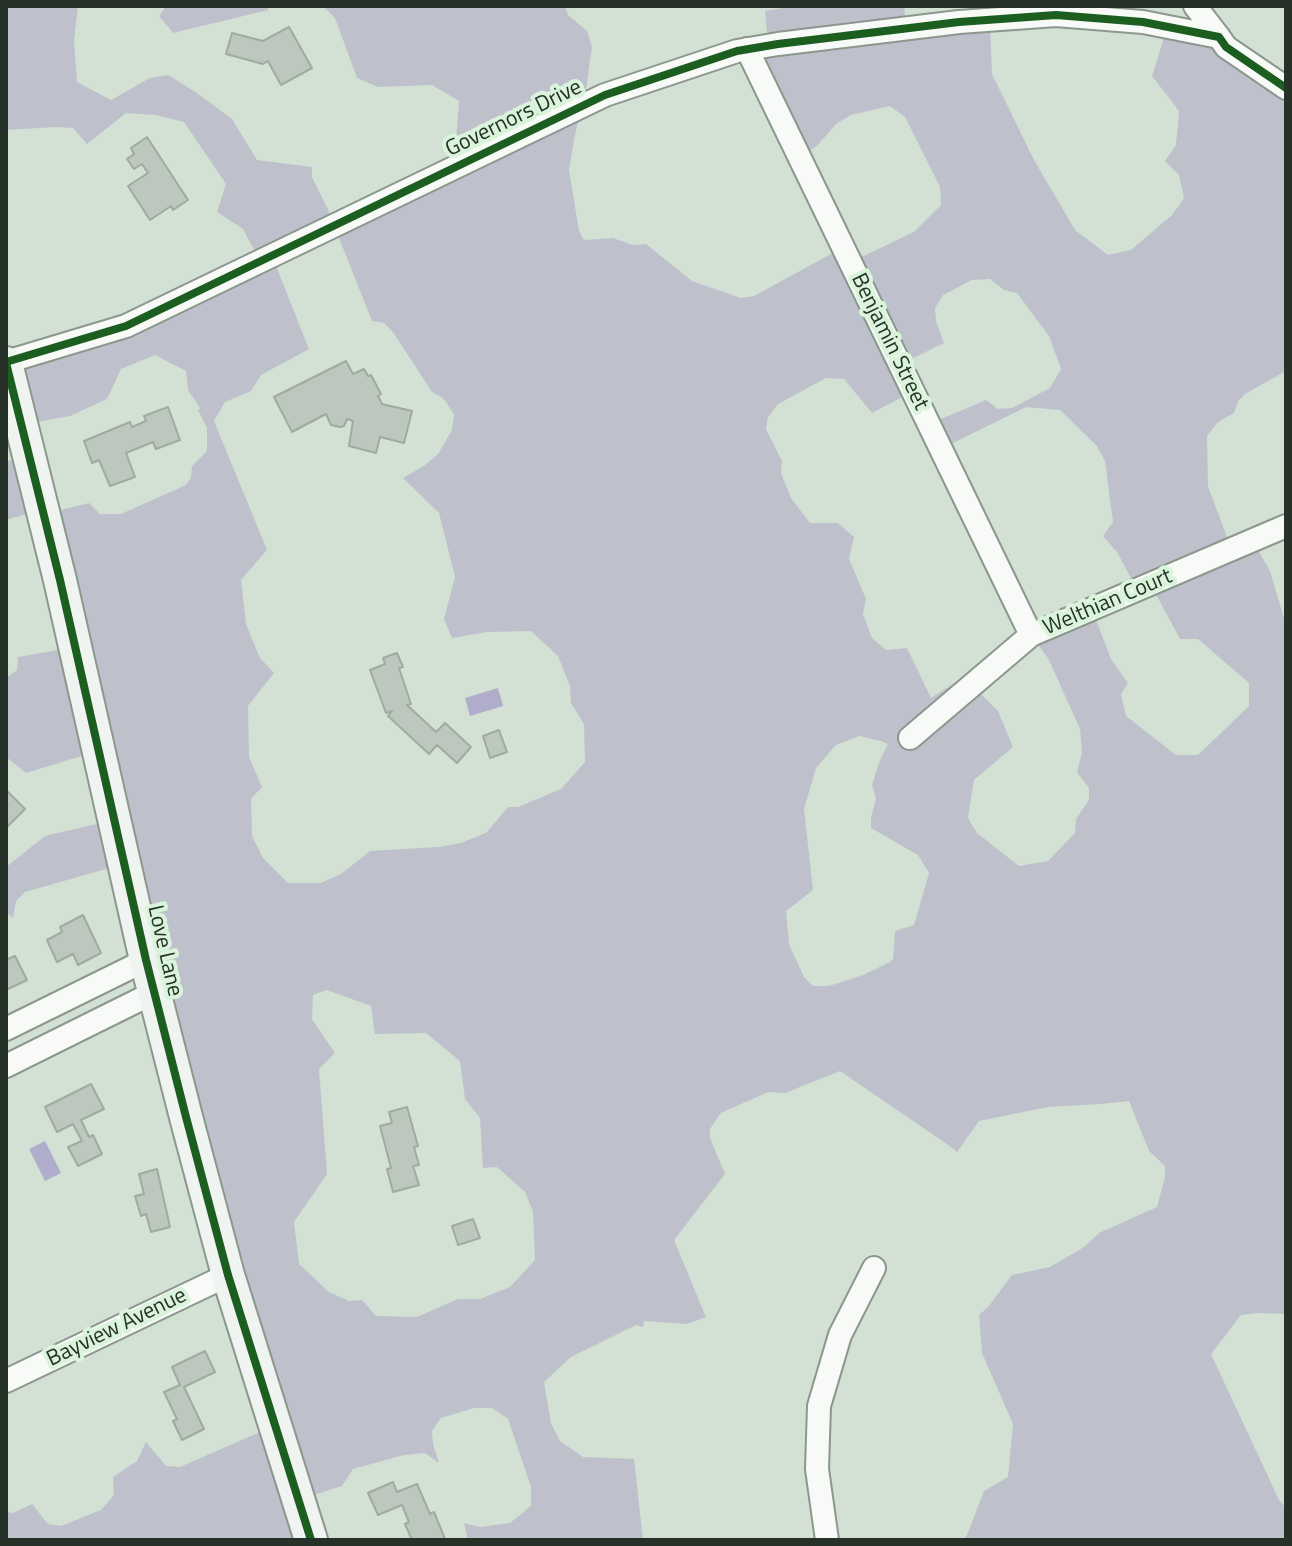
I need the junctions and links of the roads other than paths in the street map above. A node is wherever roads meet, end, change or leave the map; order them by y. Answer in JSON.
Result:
{"nodes":[{"id":1,"x":1195,"y":6,"type":"edge"},
{"id":2,"x":1073,"y":11,"type":"edge"},
{"id":3,"x":1219,"y":37,"type":"junction"},
{"id":4,"x":747,"y":49,"type":"junction"},
{"id":5,"x":1286,"y":88,"type":"edge"},
{"id":6,"x":6,"y":362,"type":"edge"},
{"id":7,"x":1286,"y":526,"type":"edge"},
{"id":8,"x":1031,"y":635,"type":"junction"},
{"id":9,"x":910,"y":738,"type":"dead end"},
{"id":10,"x":146,"y":960,"type":"junction"},
{"id":11,"x":155,"y":992,"type":"junction"},
{"id":12,"x":6,"y":1029,"type":"edge"},
{"id":13,"x":6,"y":1066,"type":"edge"},
{"id":14,"x":874,"y":1268,"type":"dead end"},
{"id":15,"x":228,"y":1275,"type":"junction"},
{"id":16,"x":6,"y":1381,"type":"edge"},
{"id":17,"x":311,"y":1540,"type":"edge"},
{"id":18,"x":827,"y":1540,"type":"edge"}],
"edges":[{"from":1,"to":3,"type":"street"},
{"from":2,"to":3,"type":"street","name":"Governors Drive"},
{"from":2,"to":4,"type":"street","name":"Governors Drive"},
{"from":3,"to":5,"type":"street","name":"Governors Drive"},
{"from":4,"to":6,"type":"street","name":"Governors Drive"},
{"from":4,"to":8,"type":"street","name":"Benjamin Street"},
{"from":6,"to":10,"type":"street","name":"Love Lane"},
{"from":7,"to":8,"type":"street","name":"Welthian Court"},
{"from":8,"to":9,"type":"street","name":"Welthian Court"},
{"from":10,"to":11,"type":"street","name":"Love Lane"},
{"from":10,"to":12,"type":"street"},
{"from":11,"to":13,"type":"street"},
{"from":11,"to":15,"type":"street","name":"Love Lane"},
{"from":14,"to":18,"type":"street"},
{"from":15,"to":16,"type":"street","name":"Bayview Avenue"},
{"from":15,"to":17,"type":"street","name":"Love Lane"}]}
